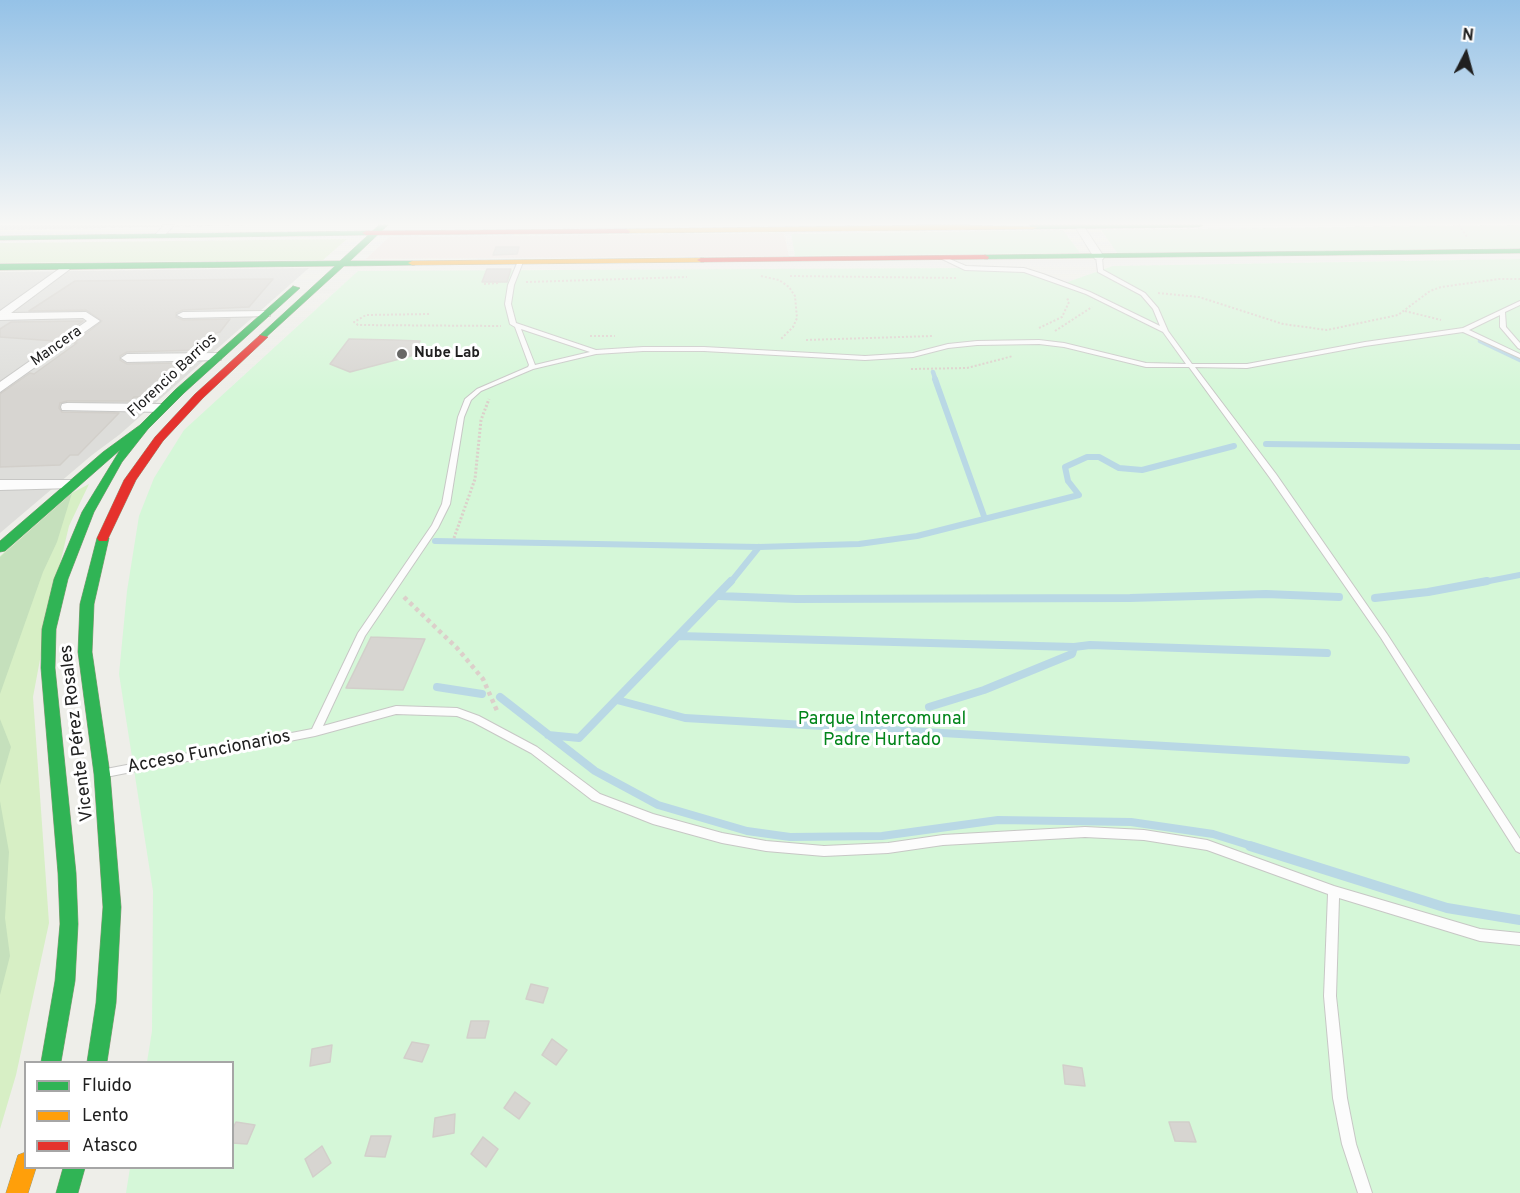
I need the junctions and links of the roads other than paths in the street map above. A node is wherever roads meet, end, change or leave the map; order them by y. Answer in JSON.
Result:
{"nodes":[{"id":1,"x":49,"y":281,"type":"edge"},
{"id":2,"x":303,"y":281,"type":"edge"},
{"id":3,"x":325,"y":281,"type":"edge"},
{"id":4,"x":513,"y":281,"type":"edge"},
{"id":5,"x":1054,"y":281,"type":"edge"},
{"id":6,"x":1118,"y":281,"type":"edge"},
{"id":7,"x":0,"y":300,"type":"edge"},
{"id":8,"x":24,"y":300,"type":"junction"},
{"id":9,"x":1520,"y":303,"type":"edge"},
{"id":10,"x":1503,"y":313,"type":"junction"},
{"id":11,"x":266,"y":314,"type":"junction"},
{"id":12,"x":183,"y":315,"type":"dead end"},
{"id":13,"x":0,"y":317,"type":"edge"},
{"id":14,"x":517,"y":326,"type":"junction"},
{"id":15,"x":1464,"y":330,"type":"junction"},
{"id":16,"x":1165,"y":331,"type":"junction"},
{"id":17,"x":1520,"y":347,"type":"edge"},
{"id":18,"x":596,"y":352,"type":"junction"},
{"id":19,"x":1520,"y":356,"type":"edge"},
{"id":20,"x":218,"y":357,"type":"junction"},
{"id":21,"x":127,"y":358,"type":"dead end"},
{"id":22,"x":531,"y":368,"type":"junction"},
{"id":23,"x":1193,"y":368,"type":"junction"},
{"id":24,"x":0,"y":388,"type":"edge"},
{"id":25,"x":200,"y":396,"type":"joint"},
{"id":26,"x":66,"y":407,"type":"dead end"},
{"id":27,"x":162,"y":408,"type":"junction"},
{"id":28,"x":144,"y":427,"type":"junction"},
{"id":29,"x":72,"y":484,"type":"junction"},
{"id":30,"x":0,"y":485,"type":"edge"},
{"id":31,"x":0,"y":548,"type":"edge"},
{"id":32,"x":315,"y":732,"type":"junction"},
{"id":33,"x":102,"y":774,"type":"junction"},
{"id":34,"x":1520,"y":848,"type":"edge"},
{"id":35,"x":1334,"y":891,"type":"junction"},
{"id":36,"x":1520,"y":939,"type":"edge"},
{"id":37,"x":51,"y":1061,"type":"edge"},
{"id":38,"x":97,"y":1061,"type":"edge"},
{"id":39,"x":24,"y":1169,"type":"edge"},
{"id":40,"x":73,"y":1169,"type":"edge"},
{"id":41,"x":17,"y":1193,"type":"edge"},
{"id":42,"x":67,"y":1193,"type":"edge"},
{"id":43,"x":1365,"y":1193,"type":"edge"}],
"edges":[{"from":1,"to":8,"type":"street"},
{"from":2,"to":11,"type":"main road","name":"Florencio Barrios"},
{"from":3,"to":25,"type":"main road","name":"Florencio Barrios"},
{"from":4,"to":14,"type":"lane"},
{"from":5,"to":16,"type":"lane"},
{"from":6,"to":16,"type":"lane"},
{"from":7,"to":8,"type":"street"},
{"from":8,"to":13,"type":"street"},
{"from":9,"to":10,"type":"lane"},
{"from":10,"to":15,"type":"lane"},
{"from":10,"to":17,"type":"lane"},
{"from":11,"to":12,"type":"street"},
{"from":11,"to":20,"type":"main road","name":"Florencio Barrios"},
{"from":13,"to":24,"type":"street","name":"Mancera"},
{"from":14,"to":18,"type":"lane"},
{"from":14,"to":22,"type":"lane"},
{"from":15,"to":19,"type":"lane"},
{"from":15,"to":23,"type":"lane"},
{"from":16,"to":23,"type":"lane"},
{"from":18,"to":22,"type":"lane"},
{"from":18,"to":23,"type":"lane"},
{"from":20,"to":21,"type":"street"},
{"from":20,"to":27,"type":"main road","name":"Florencio Barrios"},
{"from":22,"to":32,"type":"lane"},
{"from":23,"to":34,"type":"lane"},
{"from":25,"to":33,"type":"main road","name":"Vicente Pérez Rosales"},
{"from":26,"to":27,"type":"street"},
{"from":27,"to":28,"type":"main road","name":"Florencio Barrios"},
{"from":28,"to":29,"type":"main road","name":"Florencio Barrios"},
{"from":28,"to":37,"type":"main road","name":"Vicente Pérez Rosales"},
{"from":29,"to":30,"type":"street"},
{"from":29,"to":31,"type":"main road","name":"Florencio Barrios"},
{"from":32,"to":33,"type":"lane","name":"Acceso Funcionarios"},
{"from":32,"to":35,"type":"lane","name":"Acceso Funcionarios"},
{"from":33,"to":38,"type":"main road","name":"Vicente Pérez Rosales"},
{"from":35,"to":36,"type":"lane","name":"Acceso Funcionarios"},
{"from":35,"to":43,"type":"lane"},
{"from":39,"to":41,"type":"main road"},
{"from":40,"to":42,"type":"main road"}]}
